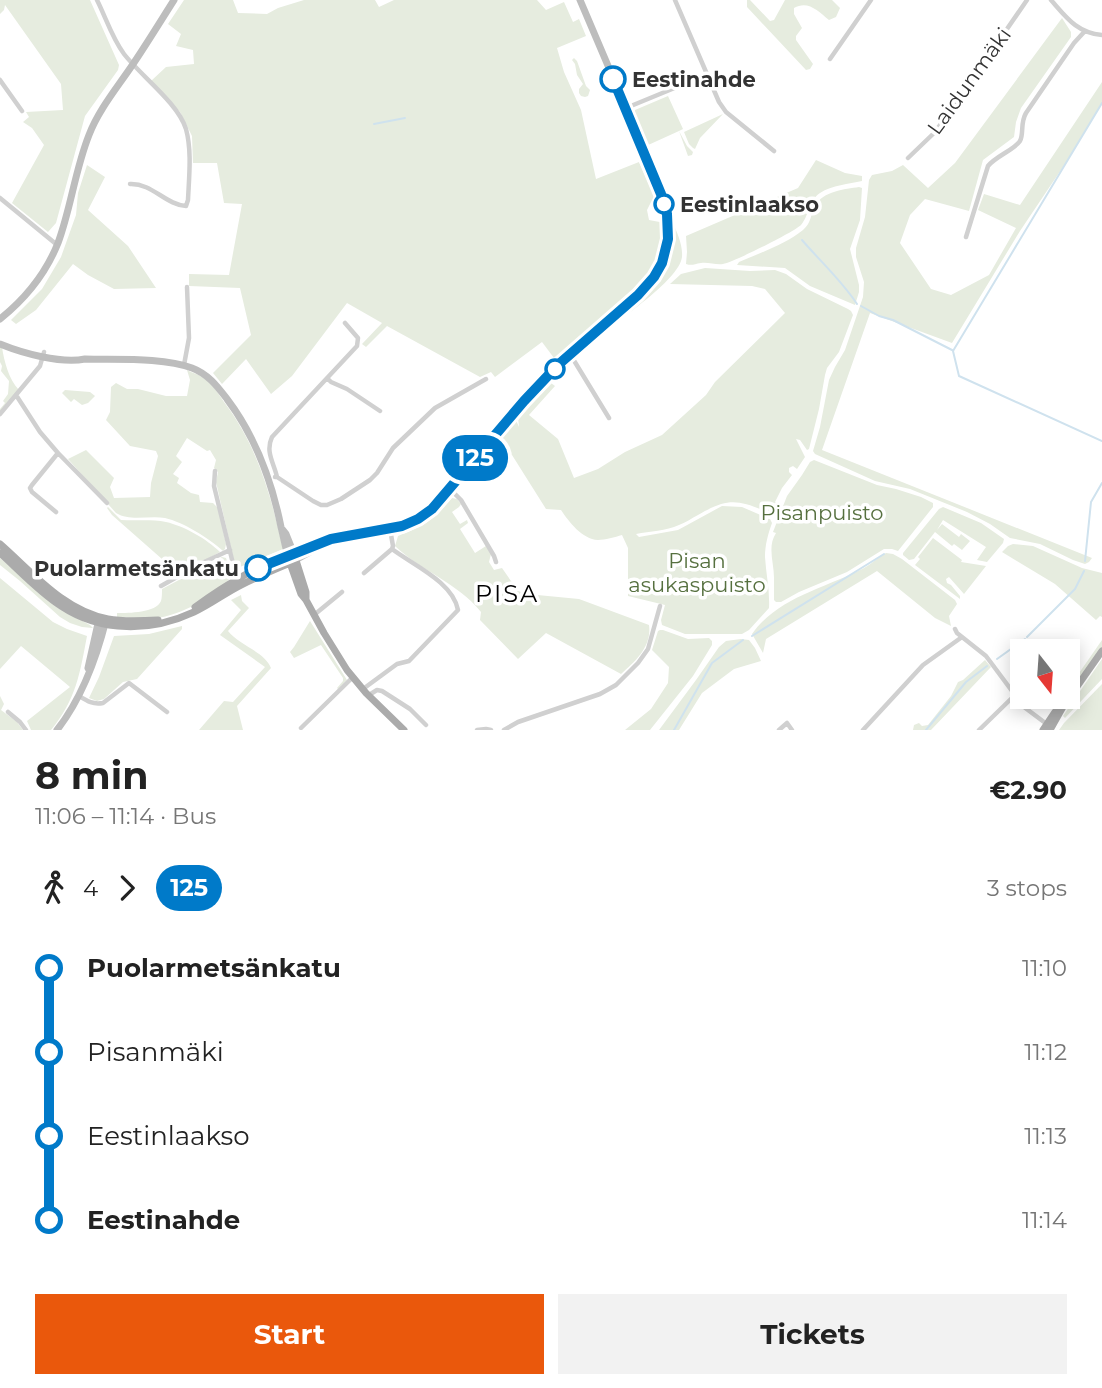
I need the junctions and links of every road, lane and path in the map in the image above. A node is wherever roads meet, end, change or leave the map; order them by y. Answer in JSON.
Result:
{"nodes":[{"id":1,"x":97,"y":0,"type":"edge"},
{"id":2,"x":174,"y":0,"type":"edge"},
{"id":3,"x":580,"y":0,"type":"edge"},
{"id":4,"x":675,"y":0,"type":"edge"},
{"id":5,"x":871,"y":0,"type":"edge"},
{"id":6,"x":1027,"y":0,"type":"edge"},
{"id":7,"x":1051,"y":0,"type":"edge"},
{"id":8,"x":1085,"y":32,"type":"junction"},
{"id":9,"x":1102,"y":34,"type":"edge"},
{"id":10,"x":830,"y":59,"type":"dead end"},
{"id":11,"x":132,"y":65,"type":"junction"},
{"id":12,"x":707,"y":75,"type":"junction"},
{"id":13,"x":0,"y":80,"type":"edge"},
{"id":14,"x":626,"y":108,"type":"junction"},
{"id":15,"x":22,"y":111,"type":"dead end"},
{"id":16,"x":774,"y":151,"type":"dead end"},
{"id":17,"x":908,"y":158,"type":"dead end"},
{"id":18,"x":130,"y":184,"type":"dead end"},
{"id":19,"x":0,"y":198,"type":"edge"},
{"id":20,"x":966,"y":237,"type":"dead end"},
{"id":21,"x":57,"y":245,"type":"junction"},
{"id":22,"x":187,"y":287,"type":"dead end"},
{"id":23,"x":0,"y":319,"type":"edge"},
{"id":24,"x":345,"y":323,"type":"dead end"},
{"id":25,"x":0,"y":342,"type":"edge"},
{"id":26,"x":44,"y":354,"type":"junction"},
{"id":27,"x":570,"y":354,"type":"junction"},
{"id":28,"x":184,"y":365,"type":"junction"},
{"id":29,"x":327,"y":379,"type":"junction"},
{"id":30,"x":486,"y":379,"type":"dead end"},
{"id":31,"x":16,"y":395,"type":"junction"},
{"id":32,"x":380,"y":411,"type":"dead end"},
{"id":33,"x":0,"y":415,"type":"edge"},
{"id":34,"x":609,"y":418,"type":"dead end"},
{"id":35,"x":58,"y":453,"type":"junction"},
{"id":36,"x":215,"y":471,"type":"dead end"},
{"id":37,"x":277,"y":477,"type":"junction"},
{"id":38,"x":268,"y":480,"type":"junction"},
{"id":39,"x":449,"y":488,"type":"junction"},
{"id":40,"x":107,"y":503,"type":"dead end"},
{"id":41,"x":56,"y":512,"type":"dead end"},
{"id":42,"x":390,"y":529,"type":"junction"},
{"id":43,"x":0,"y":544,"type":"edge"},
{"id":44,"x":230,"y":550,"type":"junction"},
{"id":45,"x":392,"y":550,"type":"junction"},
{"id":46,"x":0,"y":553,"type":"edge"},
{"id":47,"x":292,"y":558,"type":"junction"},
{"id":48,"x":496,"y":562,"type":"dead end"},
{"id":49,"x":364,"y":573,"type":"dead end"},
{"id":50,"x":238,"y":582,"type":"junction"},
{"id":51,"x":161,"y":586,"type":"dead end"},
{"id":52,"x":342,"y":592,"type":"dead end"},
{"id":53,"x":660,"y":606,"type":"dead end"},
{"id":54,"x":314,"y":615,"type":"junction"},
{"id":55,"x":102,"y":621,"type":"junction"},
{"id":56,"x":955,"y":629,"type":"dead end"},
{"id":57,"x":962,"y":637,"type":"junction"},
{"id":58,"x":1102,"y":652,"type":"edge"},
{"id":59,"x":353,"y":677,"type":"junction"},
{"id":60,"x":1010,"y":688,"type":"edge"},
{"id":61,"x":366,"y":692,"type":"junction"},
{"id":62,"x":78,"y":695,"type":"junction"},
{"id":63,"x":1010,"y":700,"type":"edge"},
{"id":64,"x":1027,"y":709,"type":"edge"},
{"id":65,"x":8,"y":712,"type":"dead end"},
{"id":66,"x":167,"y":712,"type":"dead end"},
{"id":67,"x":426,"y":725,"type":"dead end"},
{"id":68,"x":301,"y":728,"type":"dead end"},
{"id":69,"x":1047,"y":728,"type":"edge"},
{"id":70,"x":26,"y":730,"type":"edge"},
{"id":71,"x":57,"y":730,"type":"edge"},
{"id":72,"x":404,"y":730,"type":"edge"},
{"id":73,"x":477,"y":730,"type":"edge"},
{"id":74,"x":491,"y":730,"type":"edge"},
{"id":75,"x":504,"y":730,"type":"edge"},
{"id":76,"x":779,"y":730,"type":"edge"},
{"id":77,"x":792,"y":730,"type":"edge"},
{"id":78,"x":863,"y":730,"type":"edge"},
{"id":79,"x":979,"y":730,"type":"edge"}],
"edges":[{"from":1,"to":11,"type":"street"},
{"from":2,"to":11,"type":"street"},
{"from":3,"to":14,"type":"street"},
{"from":4,"to":12,"type":"street"},
{"from":5,"to":10,"type":"street"},
{"from":6,"to":17,"type":"street","name":"Laidunmäki"},
{"from":7,"to":8,"type":"street"},
{"from":8,"to":9,"type":"street"},
{"from":8,"to":20,"type":"street"},
{"from":11,"to":18,"type":"street"},
{"from":11,"to":21,"type":"street"},
{"from":12,"to":14,"type":"street"},
{"from":12,"to":16,"type":"street"},
{"from":13,"to":15,"type":"street"},
{"from":14,"to":27,"type":"street"},
{"from":19,"to":21,"type":"street"},
{"from":21,"to":23,"type":"street"},
{"from":22,"to":28,"type":"street"},
{"from":24,"to":29,"type":"street"},
{"from":25,"to":26,"type":"street"},
{"from":26,"to":28,"type":"street"},
{"from":26,"to":31,"type":"street"},
{"from":27,"to":34,"type":"street"},
{"from":27,"to":39,"type":"street"},
{"from":28,"to":38,"type":"street"},
{"from":29,"to":32,"type":"street"},
{"from":29,"to":37,"type":"street"},
{"from":30,"to":37,"type":"street"},
{"from":31,"to":33,"type":"street"},
{"from":31,"to":35,"type":"street"},
{"from":35,"to":40,"type":"street"},
{"from":35,"to":41,"type":"street"},
{"from":36,"to":44,"type":"street"},
{"from":37,"to":38,"type":"street"},
{"from":38,"to":47,"type":"street"},
{"from":39,"to":42,"type":"street"},
{"from":39,"to":48,"type":"street"},
{"from":42,"to":45,"type":"street"},
{"from":42,"to":47,"type":"street"},
{"from":43,"to":55,"type":"main road"},
{"from":44,"to":50,"type":"street"},
{"from":44,"to":51,"type":"street"},
{"from":45,"to":49,"type":"street"},
{"from":45,"to":61,"type":"street"},
{"from":46,"to":55,"type":"main road"},
{"from":47,"to":50,"type":"main road"},
{"from":47,"to":54,"type":"main road"},
{"from":50,"to":55,"type":"main road"},
{"from":52,"to":54,"type":"street"},
{"from":53,"to":75,"type":"street"},
{"from":54,"to":59,"type":"main road"},
{"from":55,"to":62,"type":"street"},
{"from":56,"to":57,"type":"street"},
{"from":57,"to":60,"type":"street"},
{"from":57,"to":78,"type":"street"},
{"from":58,"to":69,"type":"main road"},
{"from":59,"to":61,"type":"main road"},
{"from":59,"to":68,"type":"street"},
{"from":61,"to":67,"type":"street"},
{"from":61,"to":72,"type":"main road"},
{"from":62,"to":66,"type":"street"},
{"from":62,"to":71,"type":"street"},
{"from":63,"to":79,"type":"street"},
{"from":64,"to":69,"type":"street"},
{"from":65,"to":70,"type":"street"},
{"from":73,"to":74,"type":"street"},
{"from":76,"to":77,"type":"street"}]}
